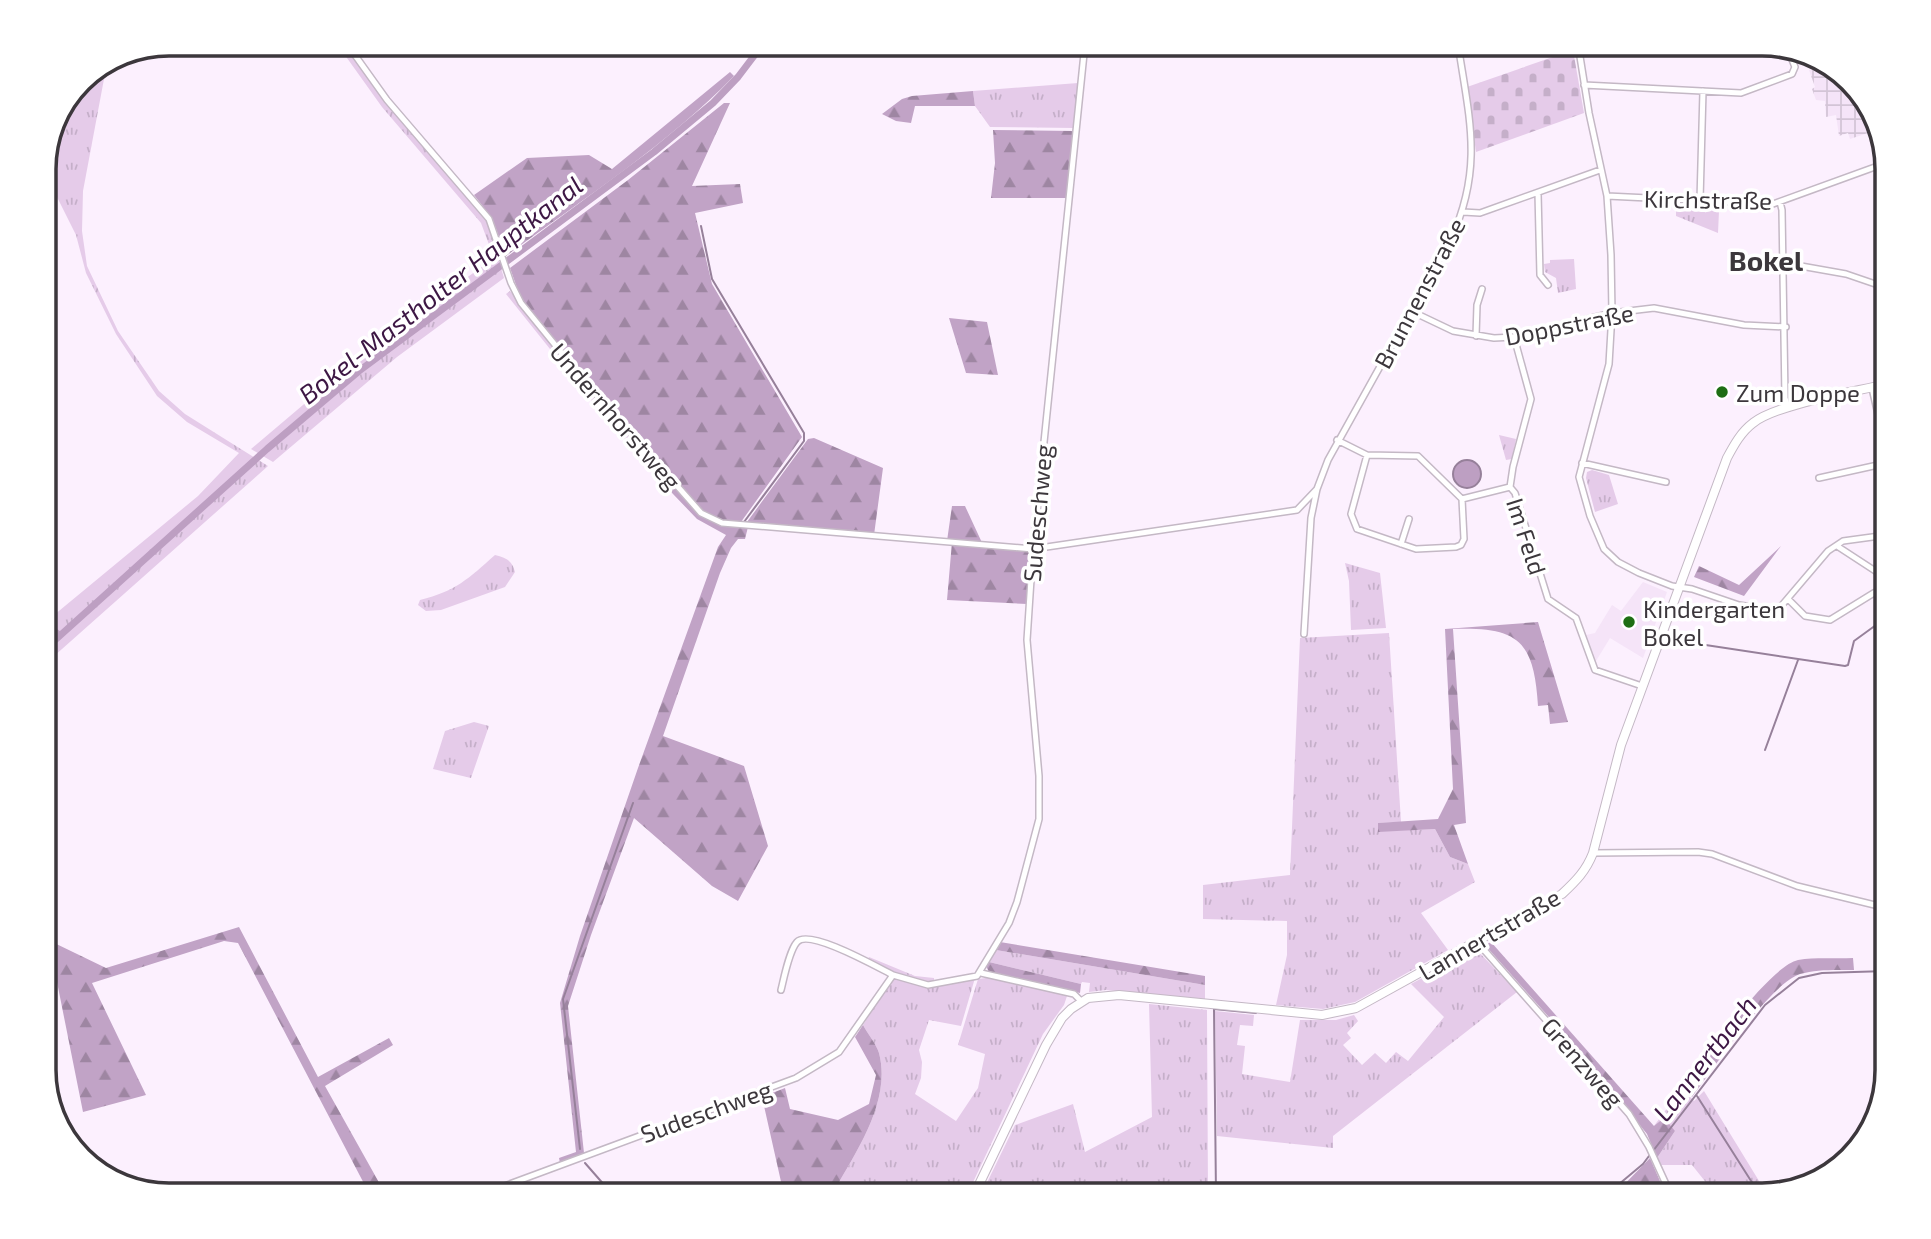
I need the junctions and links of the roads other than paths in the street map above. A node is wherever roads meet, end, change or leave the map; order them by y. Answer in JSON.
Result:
{"nodes":[{"id":1,"x":356,"y":56,"type":"edge"},
{"id":2,"x":1084,"y":56,"type":"edge"},
{"id":3,"x":1459,"y":56,"type":"edge"},
{"id":4,"x":1580,"y":56,"type":"edge"},
{"id":5,"x":1792,"y":60,"type":"edge"},
{"id":6,"x":1584,"y":85,"type":"junction"},
{"id":7,"x":1703,"y":91,"type":"junction"},
{"id":8,"x":1875,"y":167,"type":"edge"},
{"id":9,"x":1600,"y":170,"type":"junction"},
{"id":10,"x":1538,"y":193,"type":"junction"},
{"id":11,"x":1607,"y":196,"type":"junction"},
{"id":12,"x":1700,"y":200,"type":"junction"},
{"id":13,"x":1780,"y":202,"type":"junction"},
{"id":14,"x":1464,"y":212,"type":"junction"},
{"id":15,"x":1784,"y":263,"type":"junction"},
{"id":16,"x":1875,"y":284,"type":"edge"},
{"id":17,"x":1548,"y":285,"type":"dead end"},
{"id":18,"x":1482,"y":289,"type":"dead end"},
{"id":19,"x":1411,"y":311,"type":"junction"},
{"id":20,"x":1612,"y":313,"type":"junction"},
{"id":21,"x":1786,"y":327,"type":"junction"},
{"id":22,"x":1476,"y":336,"type":"junction"},
{"id":23,"x":1514,"y":337,"type":"junction"},
{"id":24,"x":1875,"y":387,"type":"edge"},
{"id":25,"x":1872,"y":388,"type":"junction"},
{"id":26,"x":1875,"y":401,"type":"edge"},
{"id":27,"x":1788,"y":408,"type":"junction"},
{"id":28,"x":1337,"y":440,"type":"junction"},
{"id":29,"x":1367,"y":455,"type":"junction"},
{"id":30,"x":1582,"y":463,"type":"junction"},
{"id":31,"x":1875,"y":466,"type":"edge"},
{"id":32,"x":1819,"y":478,"type":"dead end"},
{"id":33,"x":1666,"y":482,"type":"dead end"},
{"id":34,"x":1510,"y":487,"type":"junction"},
{"id":35,"x":1317,"y":489,"type":"junction"},
{"id":36,"x":1462,"y":499,"type":"junction"},
{"id":37,"x":1297,"y":510,"type":"junction"},
{"id":38,"x":1311,"y":518,"type":"junction"},
{"id":39,"x":1409,"y":519,"type":"dead end"},
{"id":40,"x":1875,"y":537,"type":"edge"},
{"id":41,"x":1401,"y":544,"type":"junction"},
{"id":42,"x":1837,"y":546,"type":"junction"},
{"id":43,"x":1033,"y":549,"type":"junction"},
{"id":44,"x":1875,"y":571,"type":"edge"},
{"id":45,"x":1680,"y":587,"type":"junction"},
{"id":46,"x":1875,"y":592,"type":"edge"},
{"id":47,"x":1788,"y":599,"type":"junction"},
{"id":48,"x":1304,"y":634,"type":"dead end"},
{"id":49,"x":1642,"y":687,"type":"junction"},
{"id":50,"x":1593,"y":853,"type":"junction"},
{"id":51,"x":1875,"y":905,"type":"edge"},
{"id":52,"x":1477,"y":942,"type":"junction"},
{"id":53,"x":981,"y":973,"type":"junction"},
{"id":54,"x":893,"y":975,"type":"junction"},
{"id":55,"x":780,"y":990,"type":"dead end"},
{"id":56,"x":1082,"y":1001,"type":"junction"},
{"id":57,"x":512,"y":1183,"type":"edge"},
{"id":58,"x":980,"y":1183,"type":"edge"},
{"id":59,"x":1666,"y":1183,"type":"edge"}],
"edges":[{"from":1,"to":43,"type":"street","name":"Undernhorstweg"},
{"from":2,"to":43,"type":"street","name":"Sudeschweg"},
{"from":3,"to":14,"type":"street","name":"Brunnenstraße"},
{"from":4,"to":6,"type":"street"},
{"from":5,"to":7,"type":"street"},
{"from":6,"to":7,"type":"street"},
{"from":6,"to":9,"type":"street"},
{"from":7,"to":12,"type":"street"},
{"from":8,"to":13,"type":"street","name":"Kirchstraße"},
{"from":9,"to":10,"type":"street"},
{"from":9,"to":11,"type":"street"},
{"from":10,"to":14,"type":"street"},
{"from":10,"to":17,"type":"street"},
{"from":11,"to":12,"type":"street","name":"Kirchstraße"},
{"from":11,"to":20,"type":"street"},
{"from":12,"to":13,"type":"street","name":"Kirchstraße"},
{"from":13,"to":15,"type":"street"},
{"from":14,"to":19,"type":"street","name":"Brunnenstraße"},
{"from":15,"to":16,"type":"street"},
{"from":15,"to":21,"type":"street"},
{"from":18,"to":22,"type":"street","name":"Doppstraße"},
{"from":19,"to":22,"type":"street","name":"Doppstraße"},
{"from":19,"to":28,"type":"street","name":"Brunnenstraße"},
{"from":20,"to":21,"type":"street","name":"Doppstraße"},
{"from":20,"to":23,"type":"street","name":"Doppstraße"},
{"from":20,"to":30,"type":"street"},
{"from":21,"to":27,"type":"street"},
{"from":22,"to":23,"type":"street","name":"Doppstraße"},
{"from":23,"to":34,"type":"street","name":"Im Feld"},
{"from":24,"to":25,"type":"street","name":"Lannertstraße"},
{"from":25,"to":26,"type":"street"},
{"from":25,"to":27,"type":"street","name":"Lannertstraße"},
{"from":27,"to":45,"type":"street","name":"Lannertstraße"},
{"from":28,"to":29,"type":"street"},
{"from":28,"to":35,"type":"street","name":"Brunnenstraße"},
{"from":29,"to":36,"type":"street"},
{"from":29,"to":41,"type":"street"},
{"from":30,"to":33,"type":"street"},
{"from":30,"to":45,"type":"street"},
{"from":31,"to":32,"type":"street"},
{"from":34,"to":36,"type":"street"},
{"from":34,"to":49,"type":"street","name":"Im Feld"},
{"from":35,"to":37,"type":"street","name":"Brunnenstraße"},
{"from":35,"to":38,"type":"street","name":"Brunnenstraße"},
{"from":36,"to":41,"type":"street"},
{"from":37,"to":38,"type":"street"},
{"from":37,"to":43,"type":"street"},
{"from":38,"to":48,"type":"street","name":"Brunnenstraße"},
{"from":39,"to":41,"type":"street"},
{"from":40,"to":42,"type":"street"},
{"from":42,"to":44,"type":"street"},
{"from":42,"to":47,"type":"street"},
{"from":43,"to":53,"type":"street","name":"Sudeschweg"},
{"from":45,"to":47,"type":"street"},
{"from":45,"to":49,"type":"street","name":"Lannertstraße"},
{"from":46,"to":47,"type":"street"},
{"from":49,"to":50,"type":"street","name":"Lannertstraße"},
{"from":50,"to":51,"type":"street"},
{"from":50,"to":52,"type":"street","name":"Lannertstraße"},
{"from":52,"to":56,"type":"street","name":"Lannertstraße"},
{"from":52,"to":59,"type":"street","name":"Grenzweg"},
{"from":53,"to":54,"type":"street"},
{"from":53,"to":56,"type":"street"},
{"from":54,"to":55,"type":"street"},
{"from":54,"to":57,"type":"street","name":"Sudeschweg"},
{"from":56,"to":58,"type":"street"}]}
